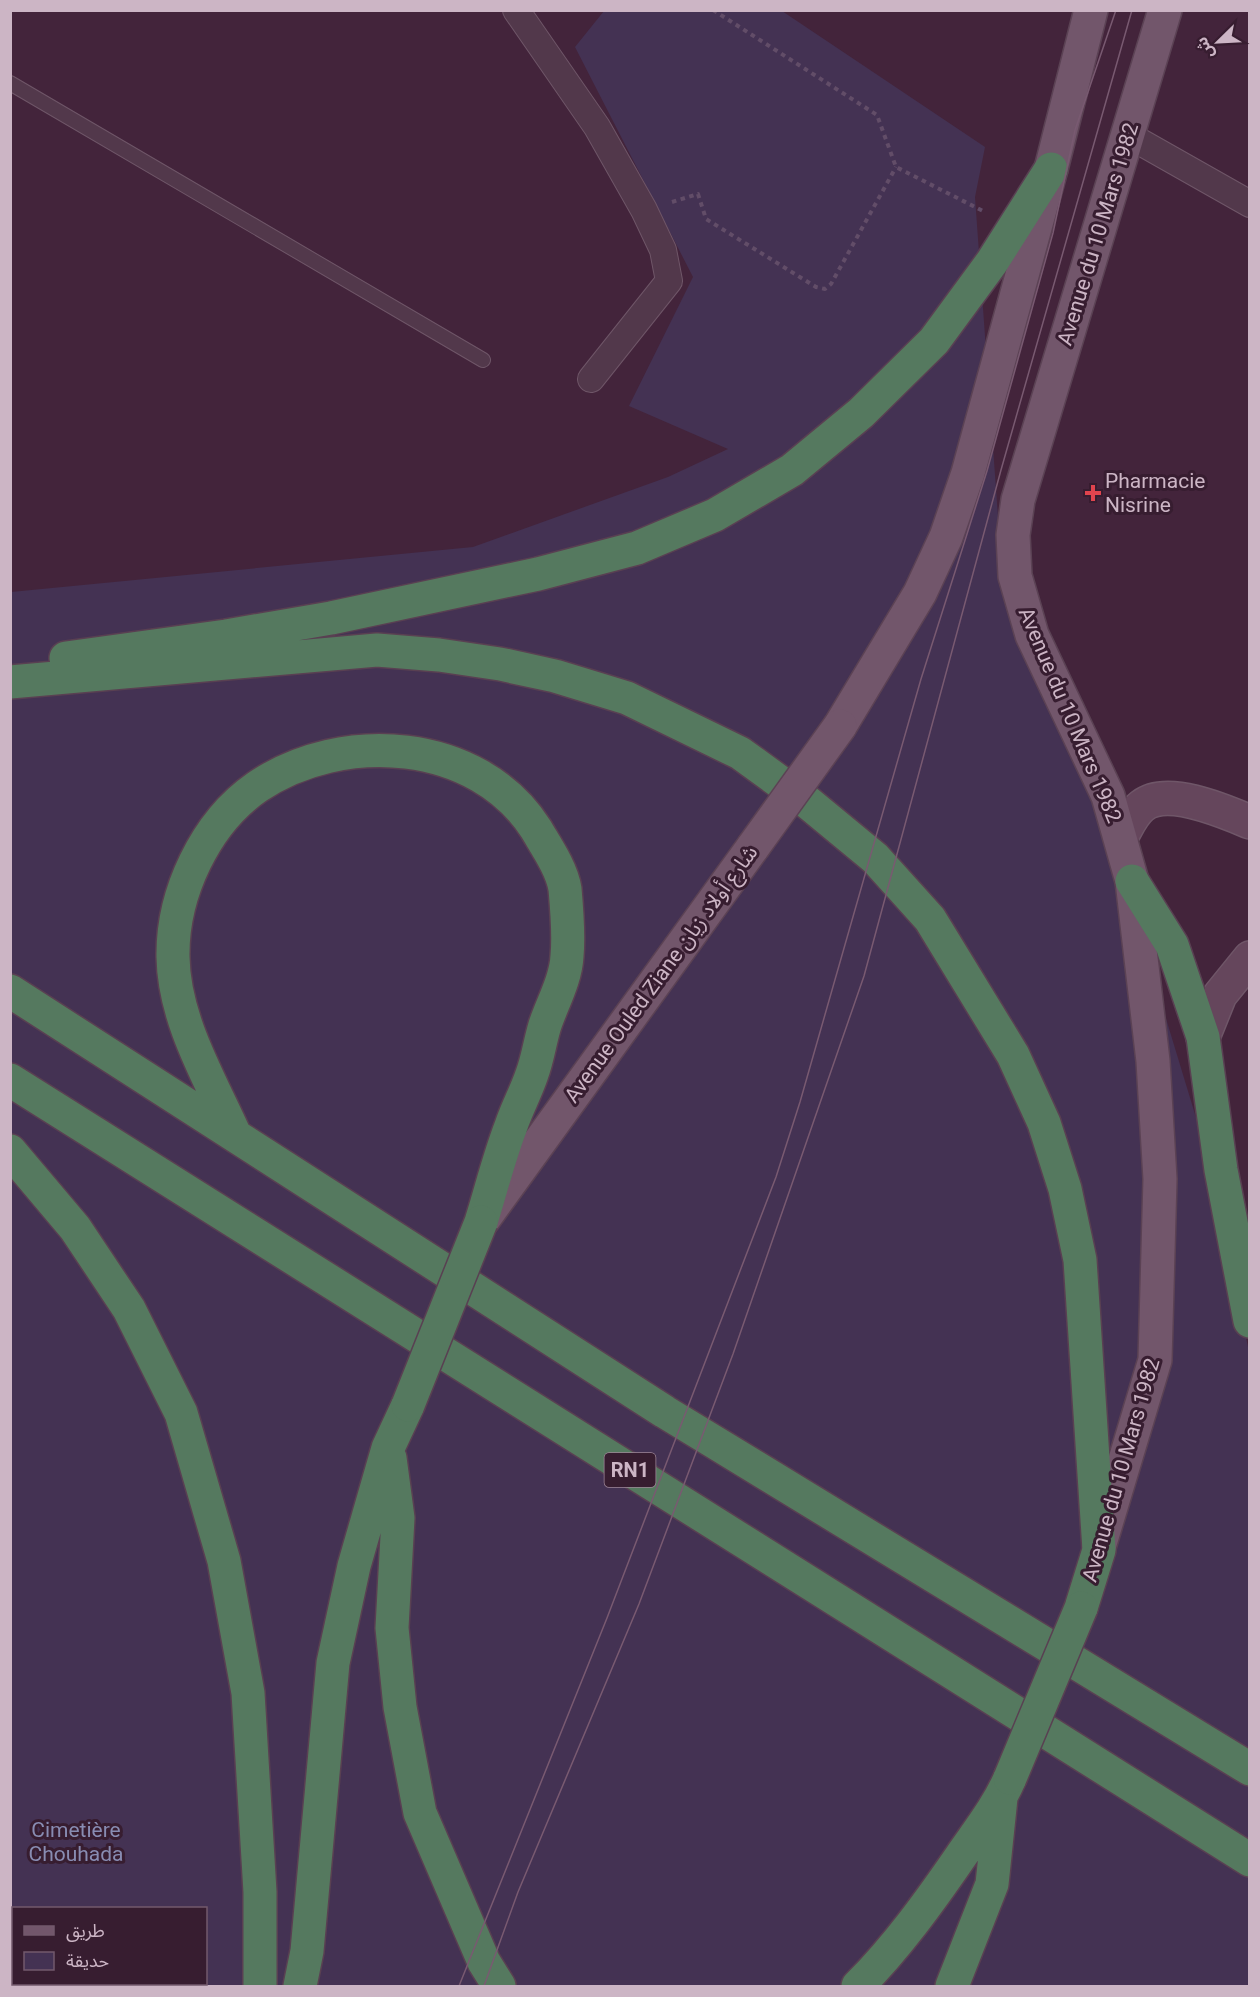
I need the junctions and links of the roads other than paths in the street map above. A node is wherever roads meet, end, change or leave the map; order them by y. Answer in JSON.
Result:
{"nodes":[{"id":1,"x":1090,"y":10,"type":"edge"},
{"id":2,"x":1165,"y":10,"type":"edge"},
{"id":3,"x":522,"y":13,"type":"edge"},
{"id":4,"x":10,"y":83,"type":"edge"},
{"id":5,"x":1128,"y":135,"type":"junction"},
{"id":6,"x":1051,"y":169,"type":"junction"},
{"id":7,"x":1250,"y":204,"type":"edge"},
{"id":8,"x":483,"y":360,"type":"dead end"},
{"id":9,"x":591,"y":378,"type":"dead end"},
{"id":10,"x":10,"y":666,"type":"edge"},
{"id":11,"x":10,"y":682,"type":"edge"},
{"id":12,"x":1250,"y":822,"type":"edge"},
{"id":13,"x":1121,"y":837,"type":"junction"},
{"id":14,"x":1132,"y":881,"type":"junction"},
{"id":15,"x":1250,"y":958,"type":"edge"},
{"id":16,"x":10,"y":991,"type":"edge"},
{"id":17,"x":1203,"y":1037,"type":"junction"},
{"id":18,"x":10,"y":1080,"type":"edge"},
{"id":19,"x":235,"y":1135,"type":"junction"},
{"id":20,"x":10,"y":1151,"type":"edge"},
{"id":21,"x":481,"y":1222,"type":"junction"},
{"id":22,"x":1250,"y":1321,"type":"edge"},
{"id":23,"x":388,"y":1448,"type":"junction"},
{"id":24,"x":1099,"y":1550,"type":"junction"},
{"id":25,"x":1250,"y":1769,"type":"edge"},
{"id":26,"x":1006,"y":1788,"type":"junction"},
{"id":27,"x":1159,"y":1802,"type":"junction"},
{"id":28,"x":1250,"y":1860,"type":"edge"},
{"id":29,"x":1250,"y":1883,"type":"edge"},
{"id":30,"x":260,"y":1986,"type":"edge"},
{"id":31,"x":300,"y":1986,"type":"edge"},
{"id":32,"x":499,"y":1986,"type":"edge"},
{"id":33,"x":858,"y":1986,"type":"edge"},
{"id":34,"x":952,"y":1986,"type":"edge"}],
"edges":[{"from":1,"to":6,"type":"main road"},
{"from":2,"to":5,"type":"main road","name":"Avenue du 10 Mars 1982"},
{"from":3,"to":9,"type":"street"},
{"from":4,"to":8,"type":"lane"},
{"from":5,"to":7,"type":"street"},
{"from":5,"to":13,"type":"main road","name":"Avenue du 10 Mars 1982"},
{"from":6,"to":10,"type":"highway"},
{"from":6,"to":21,"type":"main road","name":"Avenue Ouled Ziane شارع أولاد زيان","bridge":true},
{"from":11,"to":24,"type":"highway"},
{"from":12,"to":13,"type":"street"},
{"from":13,"to":14,"type":"main road","name":"Avenue du 10 Mars 1982"},
{"from":14,"to":17,"type":"highway"},
{"from":14,"to":24,"type":"main road","name":"Avenue du 10 Mars 1982"},
{"from":15,"to":17,"type":"street"},
{"from":16,"to":19,"type":"highway"},
{"from":17,"to":22,"type":"highway"},
{"from":18,"to":27,"type":"highway","number":"RN1"},
{"from":19,"to":21,"type":"highway"},
{"from":19,"to":25,"type":"highway"},
{"from":20,"to":30,"type":"highway"},
{"from":21,"to":23,"type":"highway","bridge":true},
{"from":23,"to":31,"type":"highway"},
{"from":23,"to":32,"type":"highway"},
{"from":24,"to":26,"type":"highway","name":"Avenue du 10 Mars 1982","bridge":true},
{"from":26,"to":33,"type":"highway"},
{"from":26,"to":34,"type":"highway"},
{"from":27,"to":28,"type":"highway","number":"RN1"},
{"from":27,"to":29,"type":"highway"}]}
